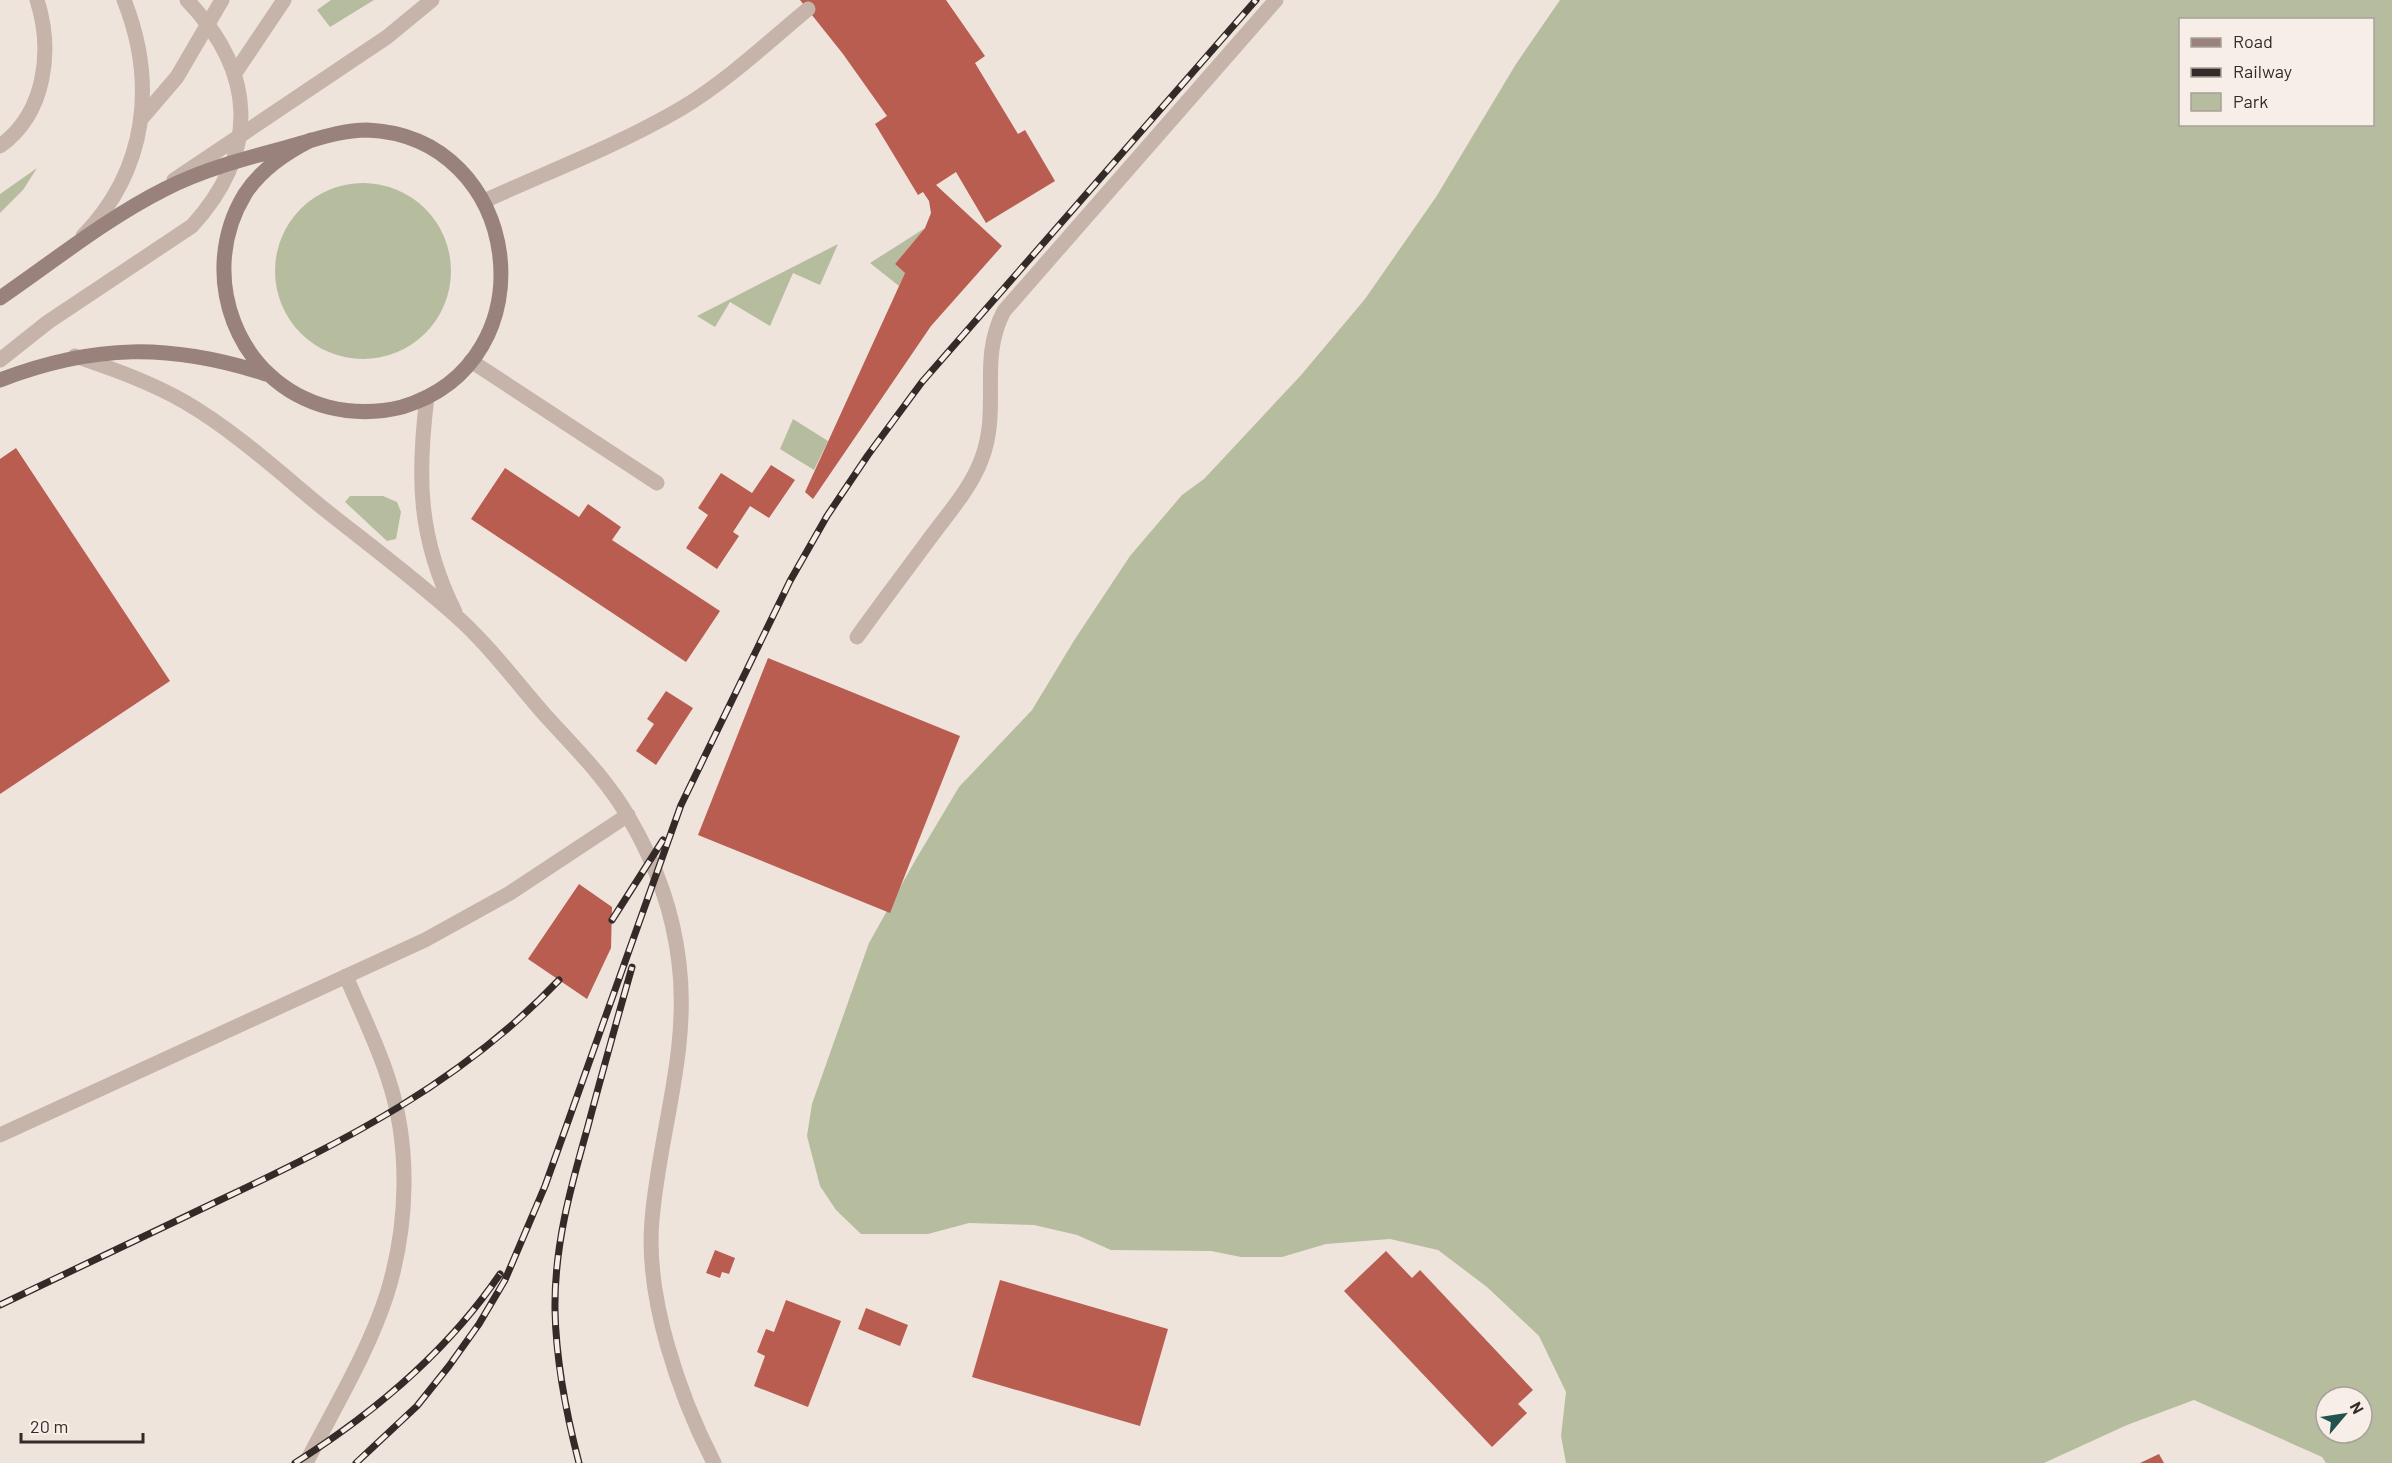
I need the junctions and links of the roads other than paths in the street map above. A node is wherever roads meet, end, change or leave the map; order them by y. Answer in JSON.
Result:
{"nodes":[{"id":1,"x":37,"y":0,"type":"edge"},
{"id":2,"x":124,"y":0,"type":"edge"},
{"id":3,"x":187,"y":0,"type":"edge"},
{"id":4,"x":222,"y":0,"type":"edge"},
{"id":5,"x":284,"y":0,"type":"edge"},
{"id":6,"x":432,"y":0,"type":"edge"},
{"id":7,"x":1276,"y":0,"type":"edge"},
{"id":8,"x":808,"y":9,"type":"dead end"},
{"id":9,"x":210,"y":23,"type":"junction"},
{"id":10,"x":235,"y":73,"type":"junction"},
{"id":11,"x":141,"y":119,"type":"junction"},
{"id":12,"x":239,"y":136,"type":"junction"},
{"id":13,"x":311,"y":140,"type":"junction"},
{"id":14,"x":0,"y":146,"type":"edge"},
{"id":15,"x":234,"y":162,"type":"junction"},
{"id":16,"x":484,"y":201,"type":"junction"},
{"id":17,"x":142,"y":202,"type":"junction"},
{"id":18,"x":61,"y":257,"type":"junction"},
{"id":19,"x":0,"y":298,"type":"edge"},
{"id":20,"x":75,"y":356,"type":"junction"},
{"id":21,"x":0,"y":360,"type":"edge"},
{"id":22,"x":471,"y":361,"type":"junction"},
{"id":23,"x":268,"y":375,"type":"junction"},
{"id":24,"x":0,"y":380,"type":"edge"},
{"id":25,"x":427,"y":397,"type":"junction"},
{"id":26,"x":657,"y":483,"type":"dead end"},
{"id":27,"x":458,"y":617,"type":"junction"},
{"id":28,"x":857,"y":637,"type":"dead end"},
{"id":29,"x":628,"y":815,"type":"junction"},
{"id":30,"x":346,"y":976,"type":"junction"},
{"id":31,"x":0,"y":1135,"type":"edge"},
{"id":32,"x":306,"y":1463,"type":"edge"},
{"id":33,"x":714,"y":1463,"type":"edge"}],
"edges":[{"from":1,"to":14,"type":"lane"},
{"from":2,"to":11,"type":"lane"},
{"from":3,"to":9,"type":"lane"},
{"from":4,"to":9,"type":"lane"},
{"from":5,"to":10,"type":"lane"},
{"from":6,"to":12,"type":"lane"},
{"from":7,"to":28,"type":"lane"},
{"from":8,"to":16,"type":"lane"},
{"from":9,"to":10,"type":"lane"},
{"from":9,"to":11,"type":"lane"},
{"from":10,"to":12,"type":"lane"},
{"from":11,"to":18,"type":"lane"},
{"from":12,"to":15,"type":"lane"},
{"from":12,"to":17,"type":"lane"},
{"from":13,"to":15,"type":"main road"},
{"from":13,"to":16,"type":"main road"},
{"from":13,"to":23,"type":"main road"},
{"from":15,"to":17,"type":"main road"},
{"from":15,"to":21,"type":"lane"},
{"from":16,"to":22,"type":"main road"},
{"from":17,"to":18,"type":"main road"},
{"from":18,"to":19,"type":"main road"},
{"from":20,"to":23,"type":"main road"},
{"from":20,"to":24,"type":"main road"},
{"from":20,"to":27,"type":"lane"},
{"from":22,"to":25,"type":"main road"},
{"from":22,"to":26,"type":"lane"},
{"from":23,"to":25,"type":"main road"},
{"from":25,"to":27,"type":"lane"},
{"from":27,"to":29,"type":"lane"},
{"from":29,"to":30,"type":"lane"},
{"from":29,"to":33,"type":"lane"},
{"from":30,"to":31,"type":"lane"},
{"from":30,"to":32,"type":"lane"}]}
